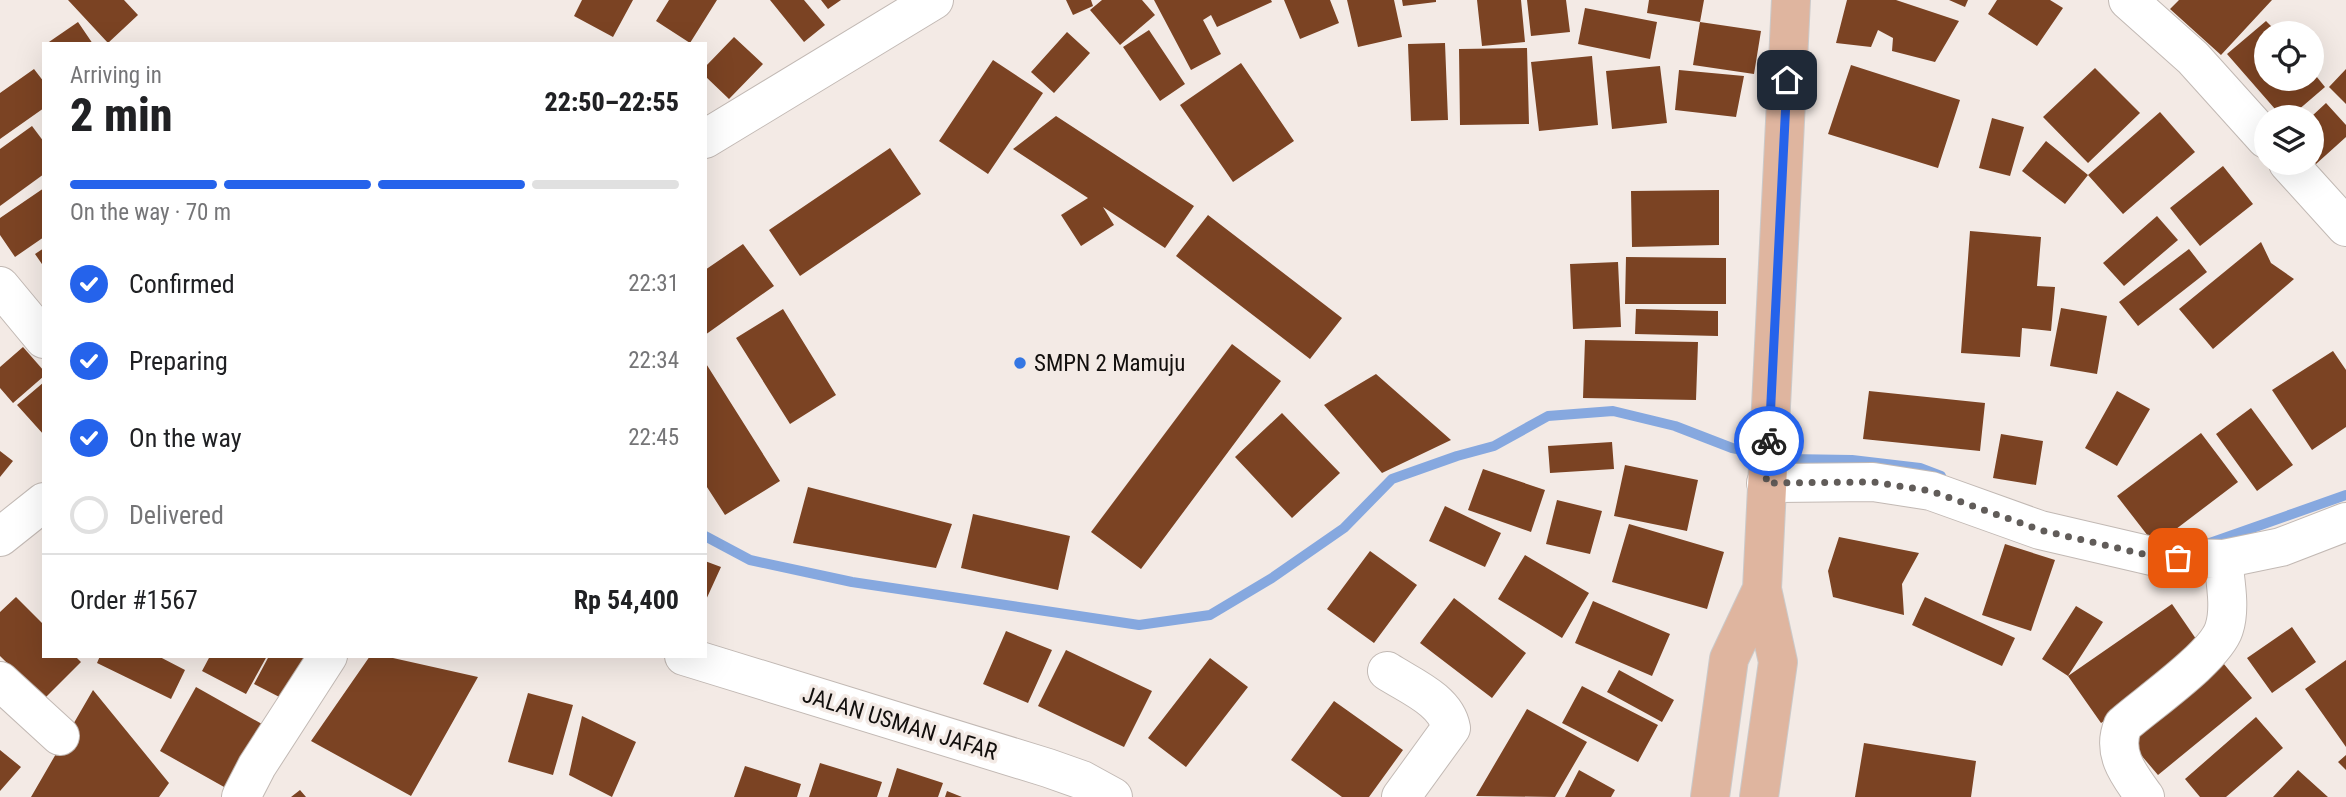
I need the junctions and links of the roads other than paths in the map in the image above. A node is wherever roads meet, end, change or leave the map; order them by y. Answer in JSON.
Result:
{"nodes":[{"id":1,"x":934,"y":0,"type":"edge"},
{"id":2,"x":1791,"y":0,"type":"edge"},
{"id":3,"x":2128,"y":0,"type":"edge"},
{"id":4,"x":2254,"y":126,"type":"edge"},
{"id":5,"x":707,"y":138,"type":"edge"},
{"id":6,"x":2299,"y":175,"type":"edge"},
{"id":7,"x":2346,"y":227,"type":"edge"},
{"id":8,"x":0,"y":286,"type":"edge"},
{"id":9,"x":42,"y":337,"type":"edge"},
{"id":10,"x":1767,"y":478,"type":"junction"},
{"id":11,"x":42,"y":504,"type":"edge"},
{"id":12,"x":2346,"y":522,"type":"edge"},
{"id":13,"x":0,"y":537,"type":"edge"},
{"id":14,"x":2223,"y":559,"type":"junction"},
{"id":15,"x":1762,"y":589,"type":"junction"},
{"id":16,"x":327,"y":658,"type":"edge"},
{"id":17,"x":690,"y":658,"type":"edge"},
{"id":18,"x":1387,"y":671,"type":"dead end"},
{"id":19,"x":0,"y":681,"type":"edge"},
{"id":20,"x":60,"y":736,"type":"dead end"},
{"id":21,"x":1712,"y":784,"type":"edge"},
{"id":22,"x":1761,"y":788,"type":"edge"},
{"id":23,"x":241,"y":797,"type":"edge"},
{"id":24,"x":1113,"y":797,"type":"edge"},
{"id":25,"x":1401,"y":797,"type":"edge"},
{"id":26,"x":2145,"y":797,"type":"edge"}],
"edges":[{"from":1,"to":5,"type":"street"},
{"from":2,"to":10,"type":"main road"},
{"from":3,"to":4,"type":"street"},
{"from":6,"to":7,"type":"street"},
{"from":8,"to":9,"type":"street"},
{"from":10,"to":14,"type":"street"},
{"from":10,"to":15,"type":"main road"},
{"from":11,"to":13,"type":"street"},
{"from":12,"to":14,"type":"street"},
{"from":14,"to":26,"type":"street"},
{"from":15,"to":21,"type":"main road"},
{"from":15,"to":22,"type":"main road"},
{"from":16,"to":23,"type":"street"},
{"from":17,"to":24,"type":"street","name":"JALAN USMAN JAFAR"},
{"from":18,"to":25,"type":"street"},
{"from":19,"to":20,"type":"street"},
{"from":21,"to":22,"type":"main road"}]}
